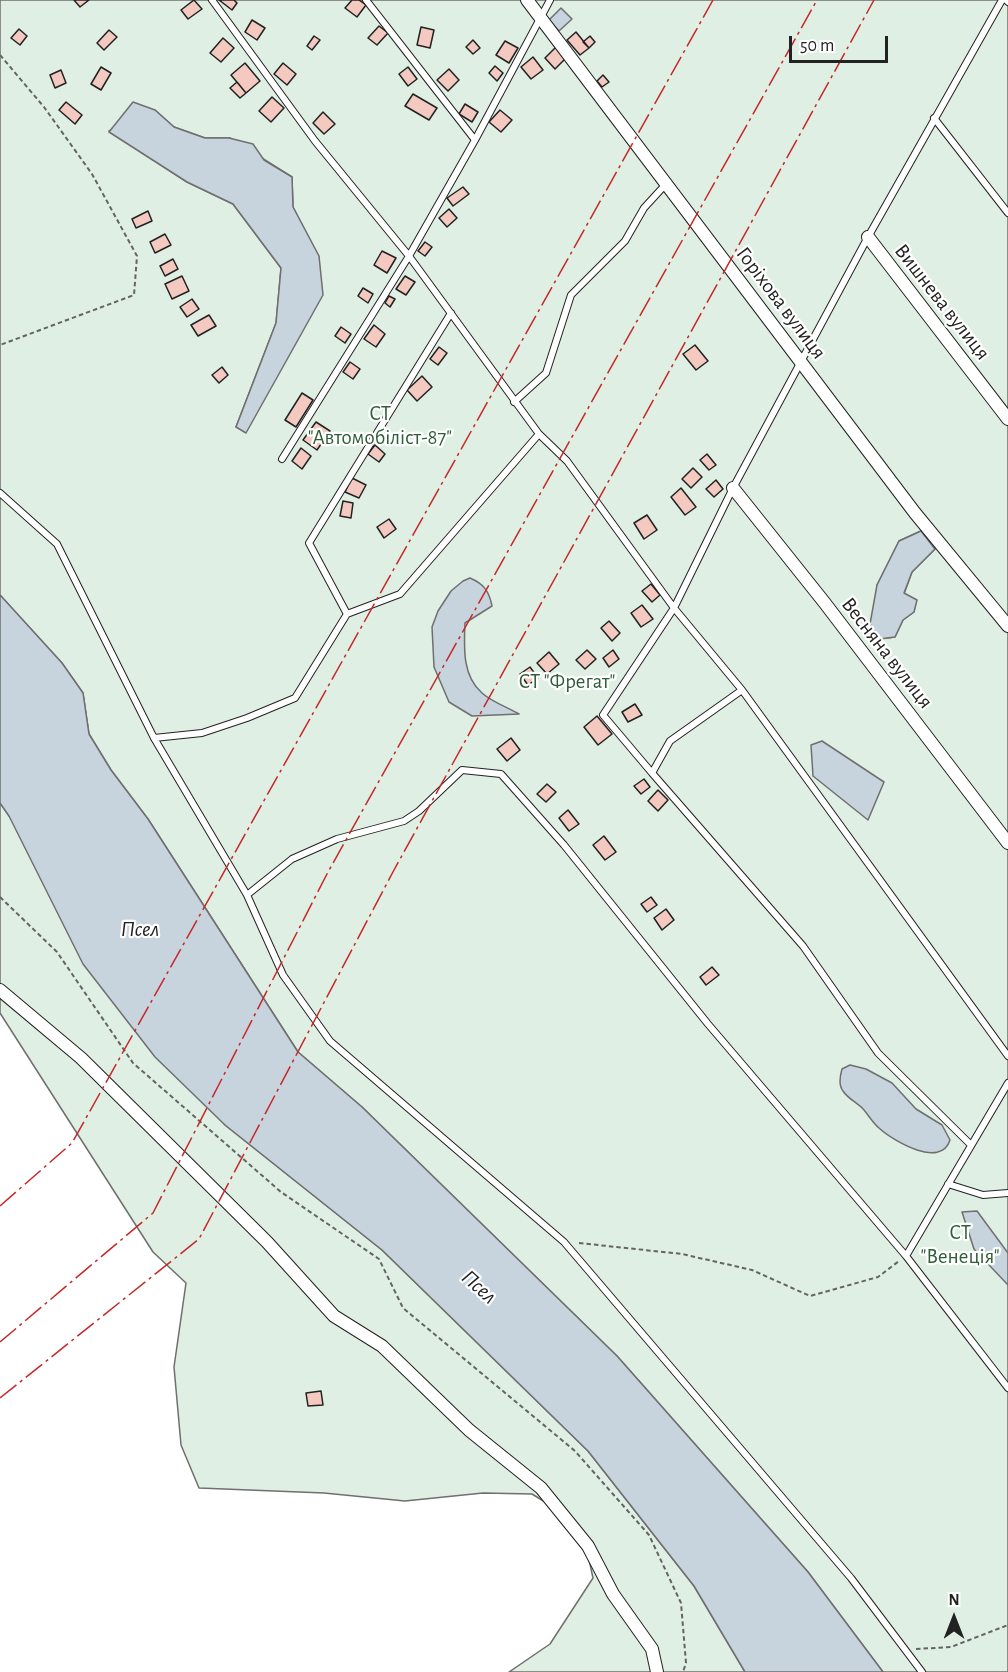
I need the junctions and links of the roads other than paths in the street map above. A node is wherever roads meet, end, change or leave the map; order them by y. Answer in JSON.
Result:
{"nodes":[{"id":1,"x":212,"y":0,"type":"edge"},
{"id":2,"x":366,"y":0,"type":"edge"},
{"id":3,"x":527,"y":0,"type":"edge"},
{"id":4,"x":550,"y":0,"type":"edge"},
{"id":5,"x":1002,"y":0,"type":"edge"},
{"id":6,"x":540,"y":18,"type":"junction"},
{"id":7,"x":934,"y":118,"type":"junction"},
{"id":8,"x":475,"y":140,"type":"junction"},
{"id":9,"x":666,"y":184,"type":"junction"},
{"id":10,"x":1008,"y":213,"type":"edge"},
{"id":11,"x":868,"y":237,"type":"junction"},
{"id":12,"x":409,"y":256,"type":"junction"},
{"id":13,"x":451,"y":313,"type":"junction"},
{"id":14,"x":802,"y":363,"type":"junction"},
{"id":15,"x":514,"y":402,"type":"junction"},
{"id":16,"x":1008,"y":419,"type":"edge"},
{"id":17,"x":538,"y":434,"type":"junction"},
{"id":18,"x":282,"y":459,"type":"dead end"},
{"id":19,"x":733,"y":488,"type":"junction"},
{"id":20,"x":0,"y":493,"type":"edge"},
{"id":21,"x":674,"y":608,"type":"junction"},
{"id":22,"x":347,"y":614,"type":"junction"},
{"id":23,"x":1008,"y":626,"type":"edge"},
{"id":24,"x":742,"y":690,"type":"junction"},
{"id":25,"x":154,"y":738,"type":"junction"},
{"id":26,"x":652,"y":773,"type":"junction"},
{"id":27,"x":1008,"y":843,"type":"edge"},
{"id":28,"x":247,"y":895,"type":"junction"},
{"id":29,"x":0,"y":990,"type":"edge"},
{"id":30,"x":1008,"y":1056,"type":"edge"},
{"id":31,"x":1008,"y":1083,"type":"edge"},
{"id":32,"x":971,"y":1144,"type":"junction"},
{"id":33,"x":948,"y":1184,"type":"junction"},
{"id":34,"x":1008,"y":1193,"type":"edge"},
{"id":35,"x":906,"y":1256,"type":"junction"},
{"id":36,"x":1008,"y":1388,"type":"edge"},
{"id":37,"x":657,"y":1672,"type":"edge"},
{"id":38,"x":922,"y":1672,"type":"edge"}],
"edges":[{"from":1,"to":12,"type":"lane"},
{"from":2,"to":8,"type":"lane"},
{"from":3,"to":6,"type":"street","name":"Горіхова вулиця"},
{"from":4,"to":6,"type":"lane"},
{"from":5,"to":7,"type":"lane"},
{"from":6,"to":8,"type":"lane"},
{"from":6,"to":9,"type":"street","name":"Горіхова вулиця"},
{"from":7,"to":10,"type":"lane"},
{"from":7,"to":11,"type":"lane"},
{"from":8,"to":12,"type":"lane"},
{"from":9,"to":14,"type":"street","name":"Горіхова вулиця"},
{"from":9,"to":15,"type":"lane"},
{"from":11,"to":14,"type":"lane"},
{"from":11,"to":16,"type":"street","name":"Вишнева вулиця"},
{"from":12,"to":13,"type":"lane"},
{"from":12,"to":18,"type":"lane"},
{"from":13,"to":15,"type":"lane"},
{"from":13,"to":22,"type":"lane"},
{"from":14,"to":19,"type":"lane"},
{"from":14,"to":23,"type":"street","name":"Горіхова вулиця"},
{"from":15,"to":17,"type":"lane"},
{"from":17,"to":21,"type":"lane"},
{"from":17,"to":22,"type":"lane"},
{"from":19,"to":21,"type":"lane"},
{"from":19,"to":27,"type":"street","name":"Весняна вулиця"},
{"from":20,"to":25,"type":"lane"},
{"from":21,"to":24,"type":"lane"},
{"from":21,"to":26,"type":"lane"},
{"from":22,"to":25,"type":"lane"},
{"from":24,"to":26,"type":"lane"},
{"from":24,"to":30,"type":"lane"},
{"from":25,"to":28,"type":"lane"},
{"from":26,"to":32,"type":"lane"},
{"from":28,"to":35,"type":"lane"},
{"from":28,"to":38,"type":"lane"},
{"from":29,"to":37,"type":"street"},
{"from":31,"to":32,"type":"lane"},
{"from":32,"to":33,"type":"lane"},
{"from":33,"to":34,"type":"lane"},
{"from":33,"to":35,"type":"lane"},
{"from":35,"to":36,"type":"lane"}]}
